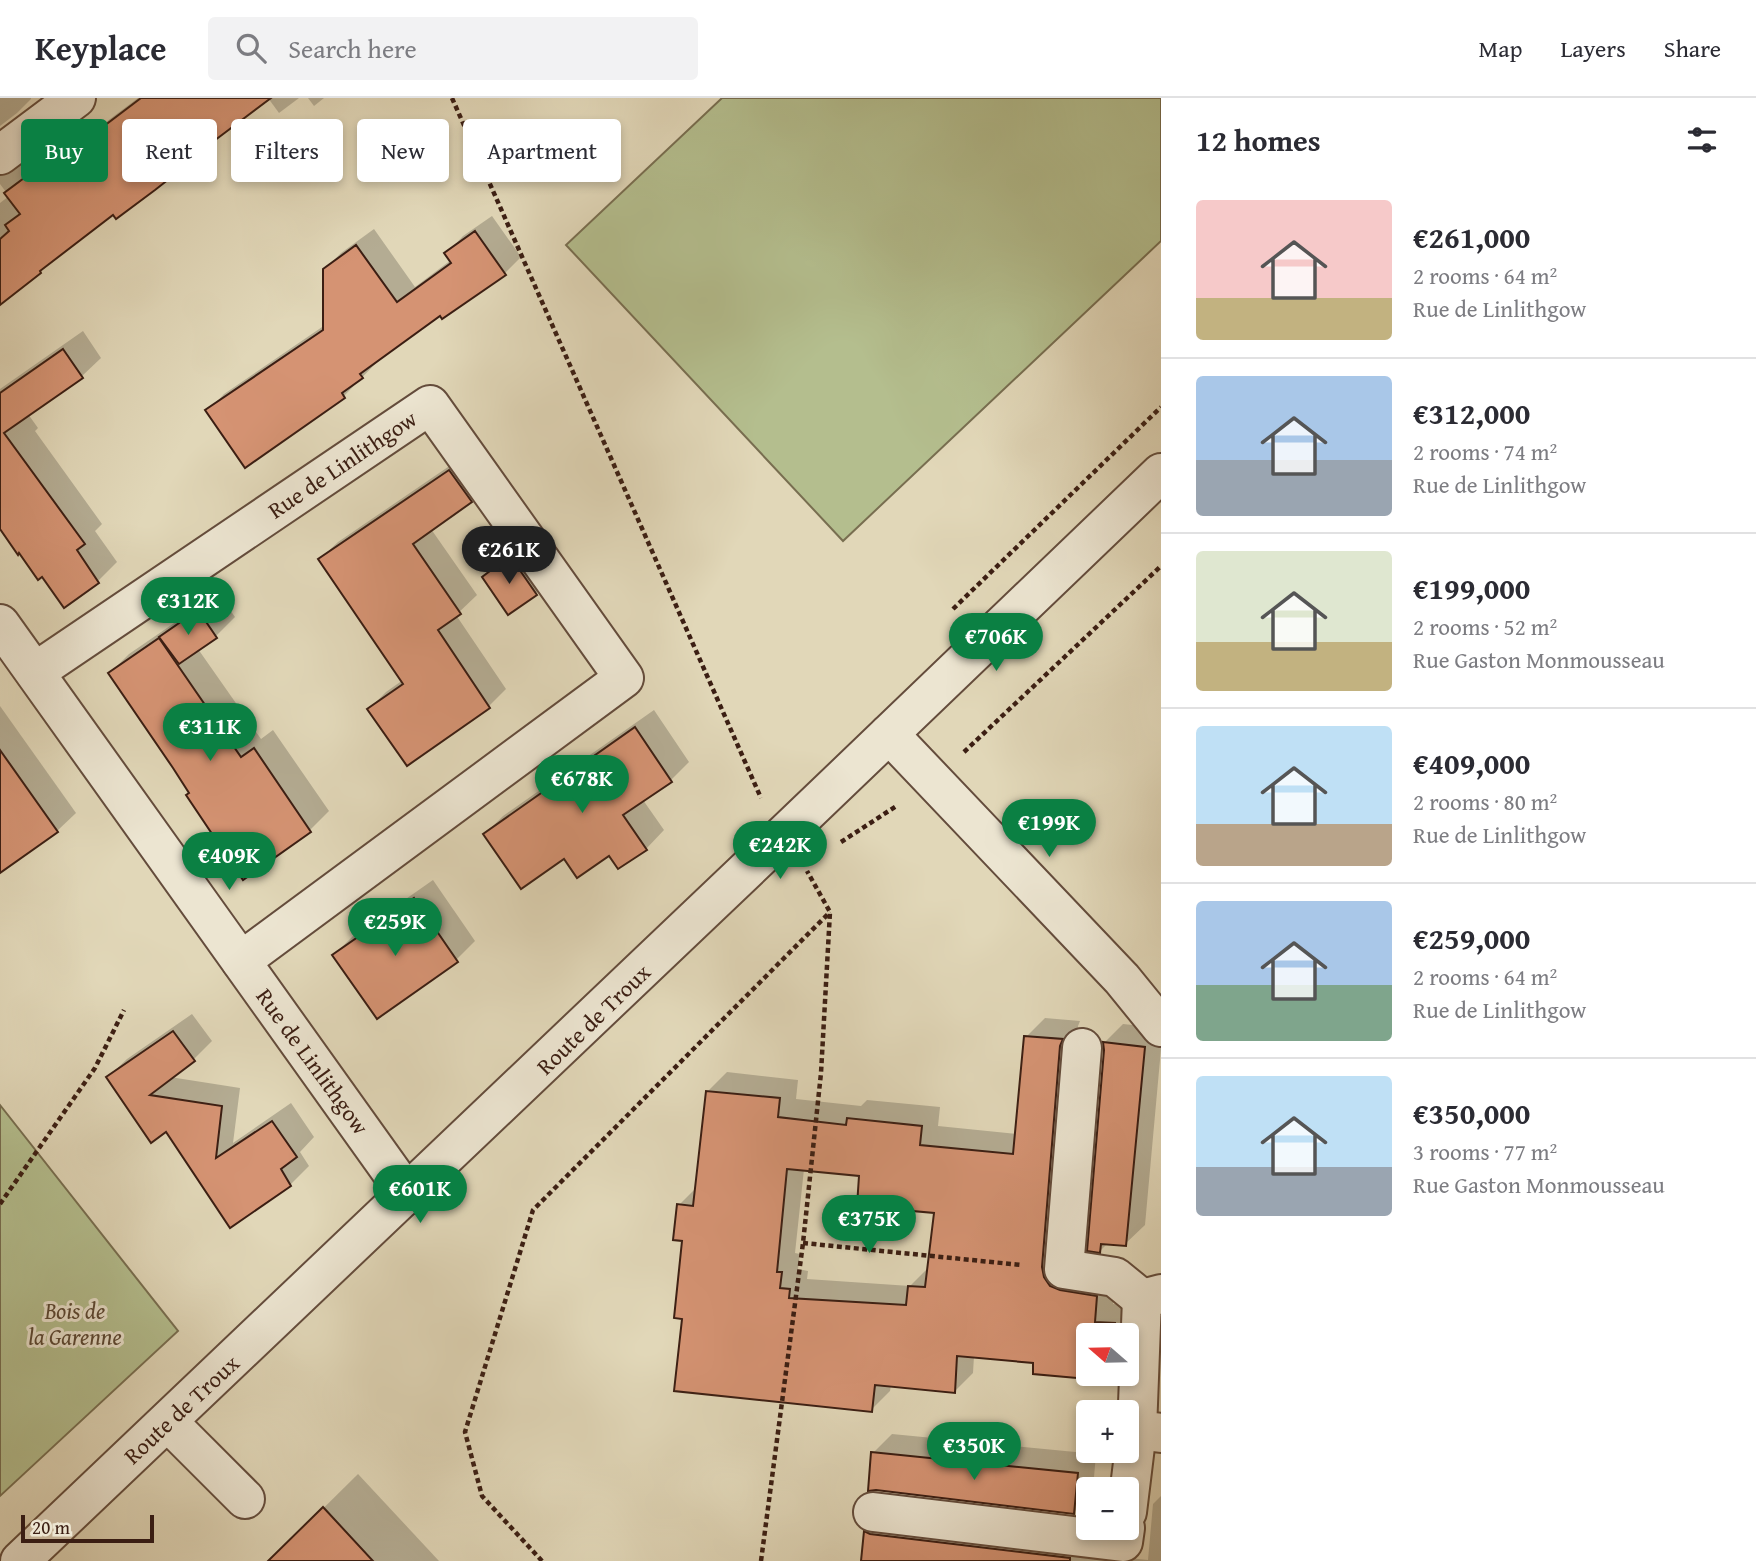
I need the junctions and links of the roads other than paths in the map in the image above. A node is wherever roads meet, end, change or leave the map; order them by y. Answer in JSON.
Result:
{"nodes":[{"id":1,"x":76,"y":98,"type":"edge"},
{"id":2,"x":0,"y":155,"type":"edge"},
{"id":3,"x":1161,"y":473,"type":"edge"},
{"id":4,"x":0,"y":624,"type":"edge"},
{"id":5,"x":35,"y":672,"type":"junction"},
{"id":6,"x":889,"y":734,"type":"junction"},
{"id":7,"x":242,"y":961,"type":"junction"},
{"id":8,"x":1161,"y":1027,"type":"edge"},
{"id":9,"x":1082,"y":1048,"type":"dead end"},
{"id":10,"x":408,"y":1195,"type":"junction"},
{"id":11,"x":1152,"y":1297,"type":"edge"},
{"id":12,"x":168,"y":1422,"type":"junction"},
{"id":13,"x":1149,"y":1431,"type":"edge"},
{"id":14,"x":1137,"y":1477,"type":"edge"},
{"id":15,"x":245,"y":1499,"type":"dead end"},
{"id":16,"x":873,"y":1512,"type":"dead end"},
{"id":17,"x":1076,"y":1536,"type":"edge"},
{"id":18,"x":1106,"y":1540,"type":"edge"},
{"id":19,"x":1123,"y":1540,"type":"edge"},
{"id":20,"x":20,"y":1561,"type":"edge"}],
"edges":[{"from":1,"to":2,"type":"street"},
{"from":3,"to":6,"type":"street","name":"Route de Troux"},
{"from":4,"to":5,"type":"street","name":"Rue de Linlithgow"},
{"from":5,"to":7,"type":"street","name":"Rue de Linlithgow"},
{"from":5,"to":7,"type":"street","name":"Rue de Linlithgow"},
{"from":6,"to":8,"type":"street"},
{"from":6,"to":10,"type":"street","name":"Route de Troux"},
{"from":7,"to":10,"type":"street","name":"Rue de Linlithgow"},
{"from":9,"to":11,"type":"street"},
{"from":10,"to":12,"type":"street","name":"Route de Troux"},
{"from":11,"to":13,"type":"street"},
{"from":12,"to":15,"type":"street"},
{"from":12,"to":20,"type":"street","name":"Route de Troux"},
{"from":13,"to":14,"type":"street"},
{"from":16,"to":17,"type":"street"},
{"from":18,"to":19,"type":"street"}]}
